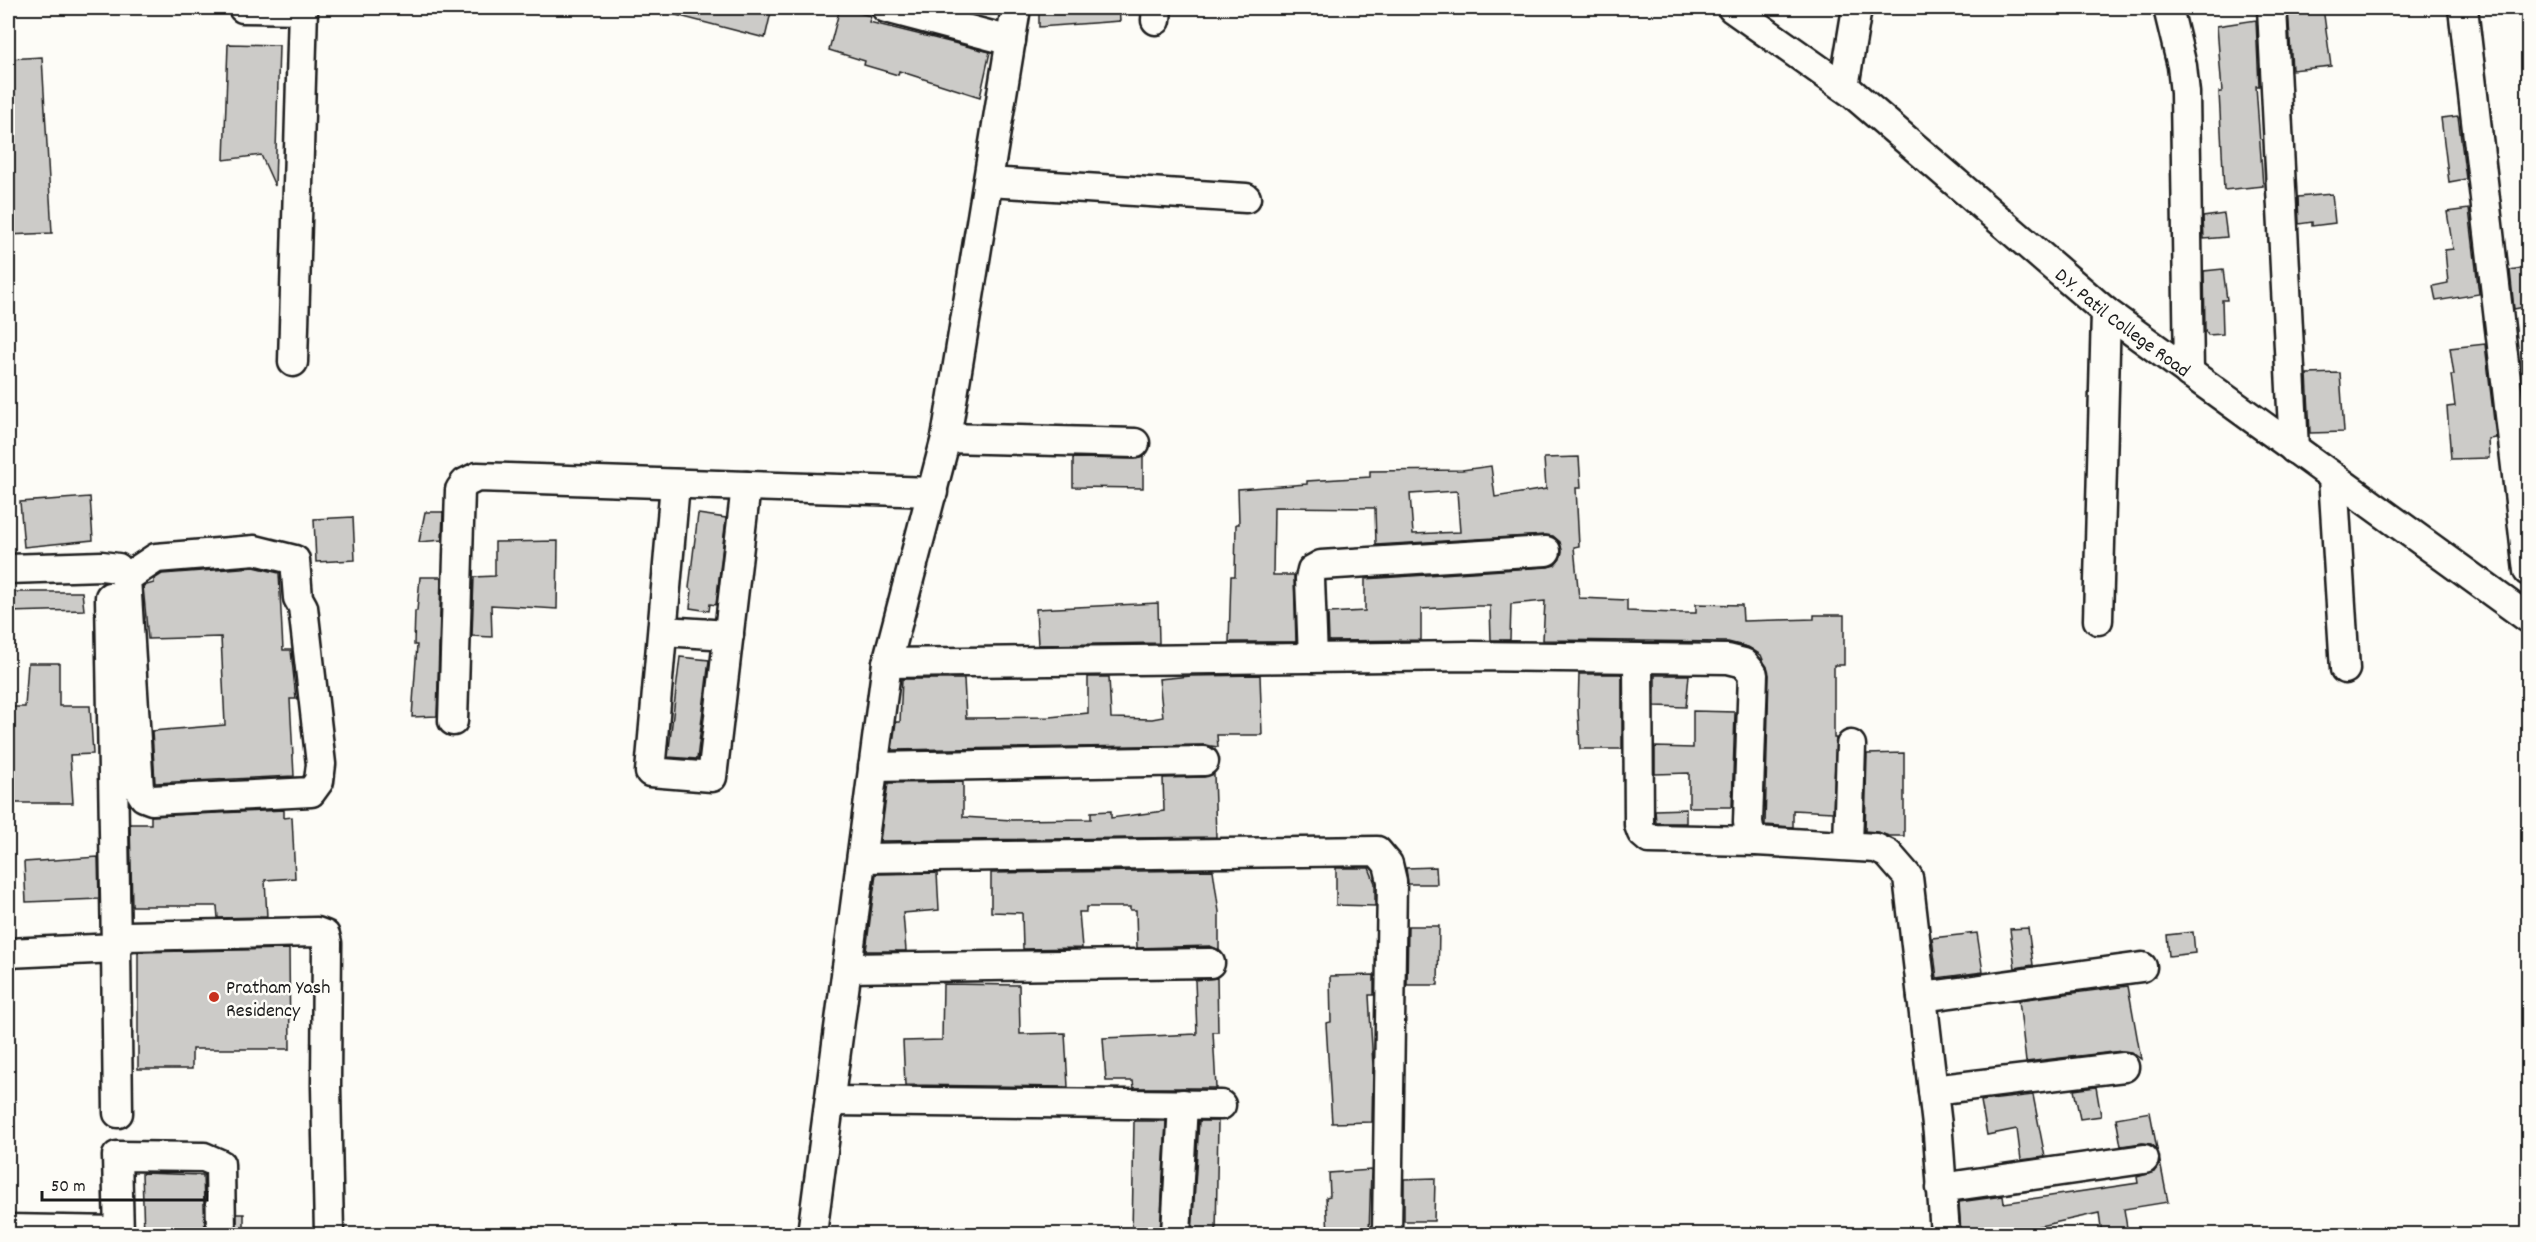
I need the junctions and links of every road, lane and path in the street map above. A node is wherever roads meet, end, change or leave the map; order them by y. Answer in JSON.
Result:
{"nodes":[{"id":1,"x":243,"y":8,"type":"edge"},
{"id":2,"x":303,"y":8,"type":"edge"},
{"id":3,"x":886,"y":8,"type":"edge"},
{"id":4,"x":1016,"y":8,"type":"edge"},
{"id":5,"x":1732,"y":8,"type":"edge"},
{"id":6,"x":1857,"y":8,"type":"edge"},
{"id":7,"x":2168,"y":8,"type":"edge"},
{"id":8,"x":2272,"y":8,"type":"edge"},
{"id":9,"x":2463,"y":8,"type":"edge"},
{"id":10,"x":1011,"y":41,"type":"junction"},
{"id":11,"x":1844,"y":87,"type":"junction"},
{"id":12,"x":988,"y":182,"type":"junction"},
{"id":13,"x":1246,"y":198,"type":"dead end"},
{"id":14,"x":2106,"y":312,"type":"junction"},
{"id":15,"x":293,"y":362,"type":"dead end"},
{"id":16,"x":2189,"y":373,"type":"junction"},
{"id":17,"x":946,"y":438,"type":"junction"},
{"id":18,"x":1135,"y":443,"type":"dead end"},
{"id":19,"x":2294,"y":449,"type":"junction"},
{"id":20,"x":2333,"y":477,"type":"junction"},
{"id":21,"x":675,"y":484,"type":"junction"},
{"id":22,"x":746,"y":486,"type":"junction"},
{"id":23,"x":933,"y":492,"type":"junction"},
{"id":24,"x":1546,"y":551,"type":"dead end"},
{"id":25,"x":8,"y":569,"type":"edge"},
{"id":26,"x":2529,"y":571,"type":"edge"},
{"id":27,"x":118,"y":573,"type":"junction"},
{"id":28,"x":2529,"y":618,"type":"edge"},
{"id":29,"x":2098,"y":620,"type":"dead end"},
{"id":30,"x":663,"y":630,"type":"junction"},
{"id":31,"x":729,"y":635,"type":"junction"},
{"id":32,"x":1313,"y":658,"type":"junction"},
{"id":33,"x":1638,"y":658,"type":"junction"},
{"id":34,"x":887,"y":663,"type":"junction"},
{"id":35,"x":2345,"y":669,"type":"dead end"},
{"id":36,"x":453,"y":721,"type":"dead end"},
{"id":37,"x":1851,"y":745,"type":"dead end"},
{"id":38,"x":1204,"y":761,"type":"dead end"},
{"id":39,"x":873,"y":767,"type":"junction"},
{"id":40,"x":1756,"y":841,"type":"junction"},
{"id":41,"x":1848,"y":846,"type":"junction"},
{"id":42,"x":862,"y":858,"type":"junction"},
{"id":43,"x":116,"y":948,"type":"junction"},
{"id":44,"x":8,"y":953,"type":"edge"},
{"id":45,"x":1210,"y":963,"type":"dead end"},
{"id":46,"x":2142,"y":967,"type":"dead end"},
{"id":47,"x":847,"y":968,"type":"junction"},
{"id":48,"x":1922,"y":997,"type":"junction"},
{"id":49,"x":2124,"y":1067,"type":"dead end"},
{"id":50,"x":1933,"y":1090,"type":"junction"},
{"id":51,"x":830,"y":1101,"type":"junction"},
{"id":52,"x":1183,"y":1104,"type":"junction"},
{"id":53,"x":1221,"y":1105,"type":"dead end"},
{"id":54,"x":118,"y":1113,"type":"dead end"},
{"id":55,"x":2144,"y":1159,"type":"dead end"},
{"id":56,"x":1941,"y":1188,"type":"junction"},
{"id":57,"x":8,"y":1229,"type":"edge"},
{"id":58,"x":119,"y":1233,"type":"edge"},
{"id":59,"x":221,"y":1234,"type":"edge"},
{"id":60,"x":329,"y":1234,"type":"edge"},
{"id":61,"x":812,"y":1234,"type":"edge"},
{"id":62,"x":1176,"y":1234,"type":"edge"},
{"id":63,"x":1387,"y":1234,"type":"edge"},
{"id":64,"x":1945,"y":1234,"type":"edge"}],
"edges":[{"from":1,"to":2,"type":"street"},
{"from":2,"to":15,"type":"street"},
{"from":3,"to":10,"type":"street"},
{"from":4,"to":10,"type":"street"},
{"from":5,"to":11,"type":"street","name":"D.Y. Patil College Road"},
{"from":6,"to":11,"type":"street"},
{"from":7,"to":16,"type":"street"},
{"from":8,"to":19,"type":"street"},
{"from":9,"to":26,"type":"street"},
{"from":10,"to":12,"type":"street"},
{"from":11,"to":14,"type":"street","name":"D.Y. Patil College Road"},
{"from":12,"to":13,"type":"street"},
{"from":12,"to":17,"type":"street"},
{"from":14,"to":16,"type":"street","name":"D.Y. Patil College Road"},
{"from":14,"to":29,"type":"street"},
{"from":16,"to":19,"type":"street","name":"D.Y. Patil College Road"},
{"from":17,"to":18,"type":"street"},
{"from":17,"to":23,"type":"street"},
{"from":19,"to":20,"type":"street","name":"D.Y. Patil College Road"},
{"from":20,"to":28,"type":"street","name":"D.Y. Patil College Road"},
{"from":20,"to":35,"type":"street"},
{"from":21,"to":22,"type":"street"},
{"from":21,"to":30,"type":"street"},
{"from":21,"to":36,"type":"street"},
{"from":22,"to":23,"type":"street"},
{"from":22,"to":31,"type":"street"},
{"from":23,"to":34,"type":"street"},
{"from":24,"to":32,"type":"street"},
{"from":25,"to":27,"type":"street"},
{"from":27,"to":27,"type":"street"},
{"from":27,"to":43,"type":"street"},
{"from":30,"to":31,"type":"street"},
{"from":30,"to":31,"type":"street"},
{"from":32,"to":33,"type":"street"},
{"from":32,"to":34,"type":"street"},
{"from":33,"to":40,"type":"street"},
{"from":33,"to":40,"type":"street"},
{"from":34,"to":39,"type":"street"},
{"from":37,"to":41,"type":"street"},
{"from":38,"to":39,"type":"street"},
{"from":39,"to":42,"type":"street"},
{"from":40,"to":41,"type":"street"},
{"from":41,"to":48,"type":"street"},
{"from":42,"to":47,"type":"street"},
{"from":42,"to":63,"type":"street"},
{"from":43,"to":44,"type":"street"},
{"from":43,"to":54,"type":"street"},
{"from":43,"to":60,"type":"street"},
{"from":45,"to":47,"type":"street"},
{"from":46,"to":48,"type":"street"},
{"from":47,"to":51,"type":"street"},
{"from":48,"to":50,"type":"street"},
{"from":49,"to":50,"type":"street"},
{"from":50,"to":56,"type":"street"},
{"from":51,"to":52,"type":"street"},
{"from":51,"to":61,"type":"street"},
{"from":52,"to":53,"type":"street"},
{"from":52,"to":62,"type":"street"},
{"from":55,"to":56,"type":"street"},
{"from":56,"to":64,"type":"street"},
{"from":57,"to":58,"type":"street"},
{"from":58,"to":59,"type":"street"}]}
